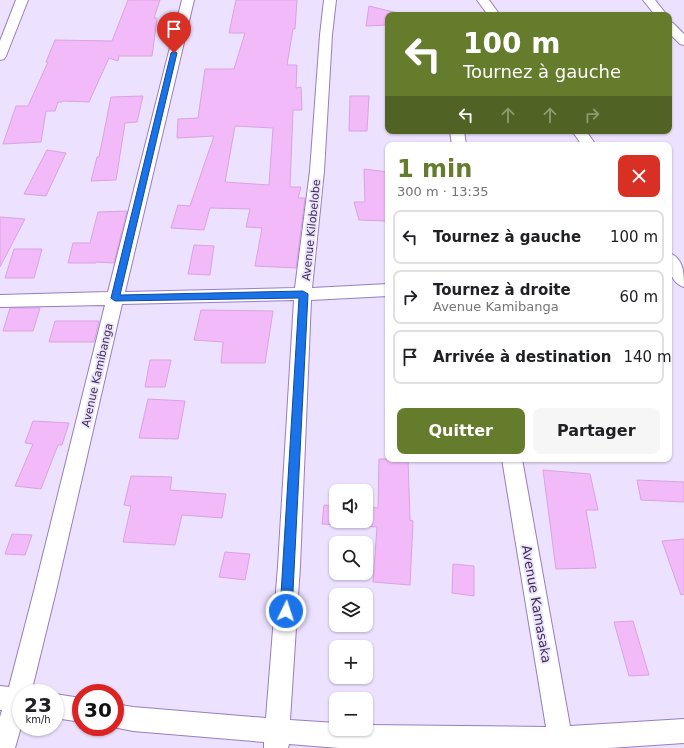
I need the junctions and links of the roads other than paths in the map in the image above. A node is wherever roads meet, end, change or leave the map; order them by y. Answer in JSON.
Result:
{"nodes":[{"id":1,"x":22,"y":0,"type":"edge"},
{"id":2,"x":188,"y":0,"type":"edge"},
{"id":3,"x":330,"y":0,"type":"edge"},
{"id":4,"x":483,"y":0,"type":"edge"},
{"id":5,"x":649,"y":0,"type":"edge"},
{"id":6,"x":492,"y":12,"type":"edge"},
{"id":7,"x":659,"y":12,"type":"edge"},
{"id":8,"x":672,"y":29,"type":"edge"},
{"id":9,"x":684,"y":41,"type":"edge"},
{"id":10,"x":0,"y":56,"type":"edge"},
{"id":11,"x":672,"y":263,"type":"edge"},
{"id":12,"x":684,"y":281,"type":"edge"},
{"id":13,"x":672,"y":282,"type":"edge"},
{"id":14,"x":385,"y":290,"type":"edge"},
{"id":15,"x":303,"y":294,"type":"junction"},
{"id":16,"x":115,"y":298,"type":"junction"},
{"id":17,"x":0,"y":301,"type":"edge"},
{"id":18,"x":513,"y":462,"type":"edge"},
{"id":19,"x":17,"y":684,"type":"edge"},
{"id":20,"x":12,"y":705,"type":"edge"},
{"id":21,"x":124,"y":717,"type":"edge"},
{"id":22,"x":684,"y":731,"type":"edge"},
{"id":23,"x":277,"y":739,"type":"edge"},
{"id":24,"x":561,"y":744,"type":"edge"},
{"id":25,"x":3,"y":748,"type":"edge"}],
"edges":[{"from":1,"to":10,"type":"street"},
{"from":2,"to":16,"type":"street","name":"Avenue Kamibanga"},
{"from":3,"to":15,"type":"street","name":"Avenue Kilobelobe"},
{"from":4,"to":6,"type":"street"},
{"from":5,"to":7,"type":"street"},
{"from":8,"to":9,"type":"street"},
{"from":11,"to":12,"type":"street"},
{"from":12,"to":13,"type":"street"},
{"from":14,"to":15,"type":"street"},
{"from":15,"to":16,"type":"street"},
{"from":15,"to":23,"type":"street","name":"Avenue Kilobelobe"},
{"from":16,"to":17,"type":"street"},
{"from":16,"to":19,"type":"street","name":"Avenue Kamibanga"},
{"from":18,"to":24,"type":"street","name":"Avenue Kamasaka"},
{"from":20,"to":25,"type":"street","name":"Avenue Kamibanga"},
{"from":21,"to":23,"type":"street"},
{"from":22,"to":24,"type":"street"},
{"from":23,"to":24,"type":"street"}]}
